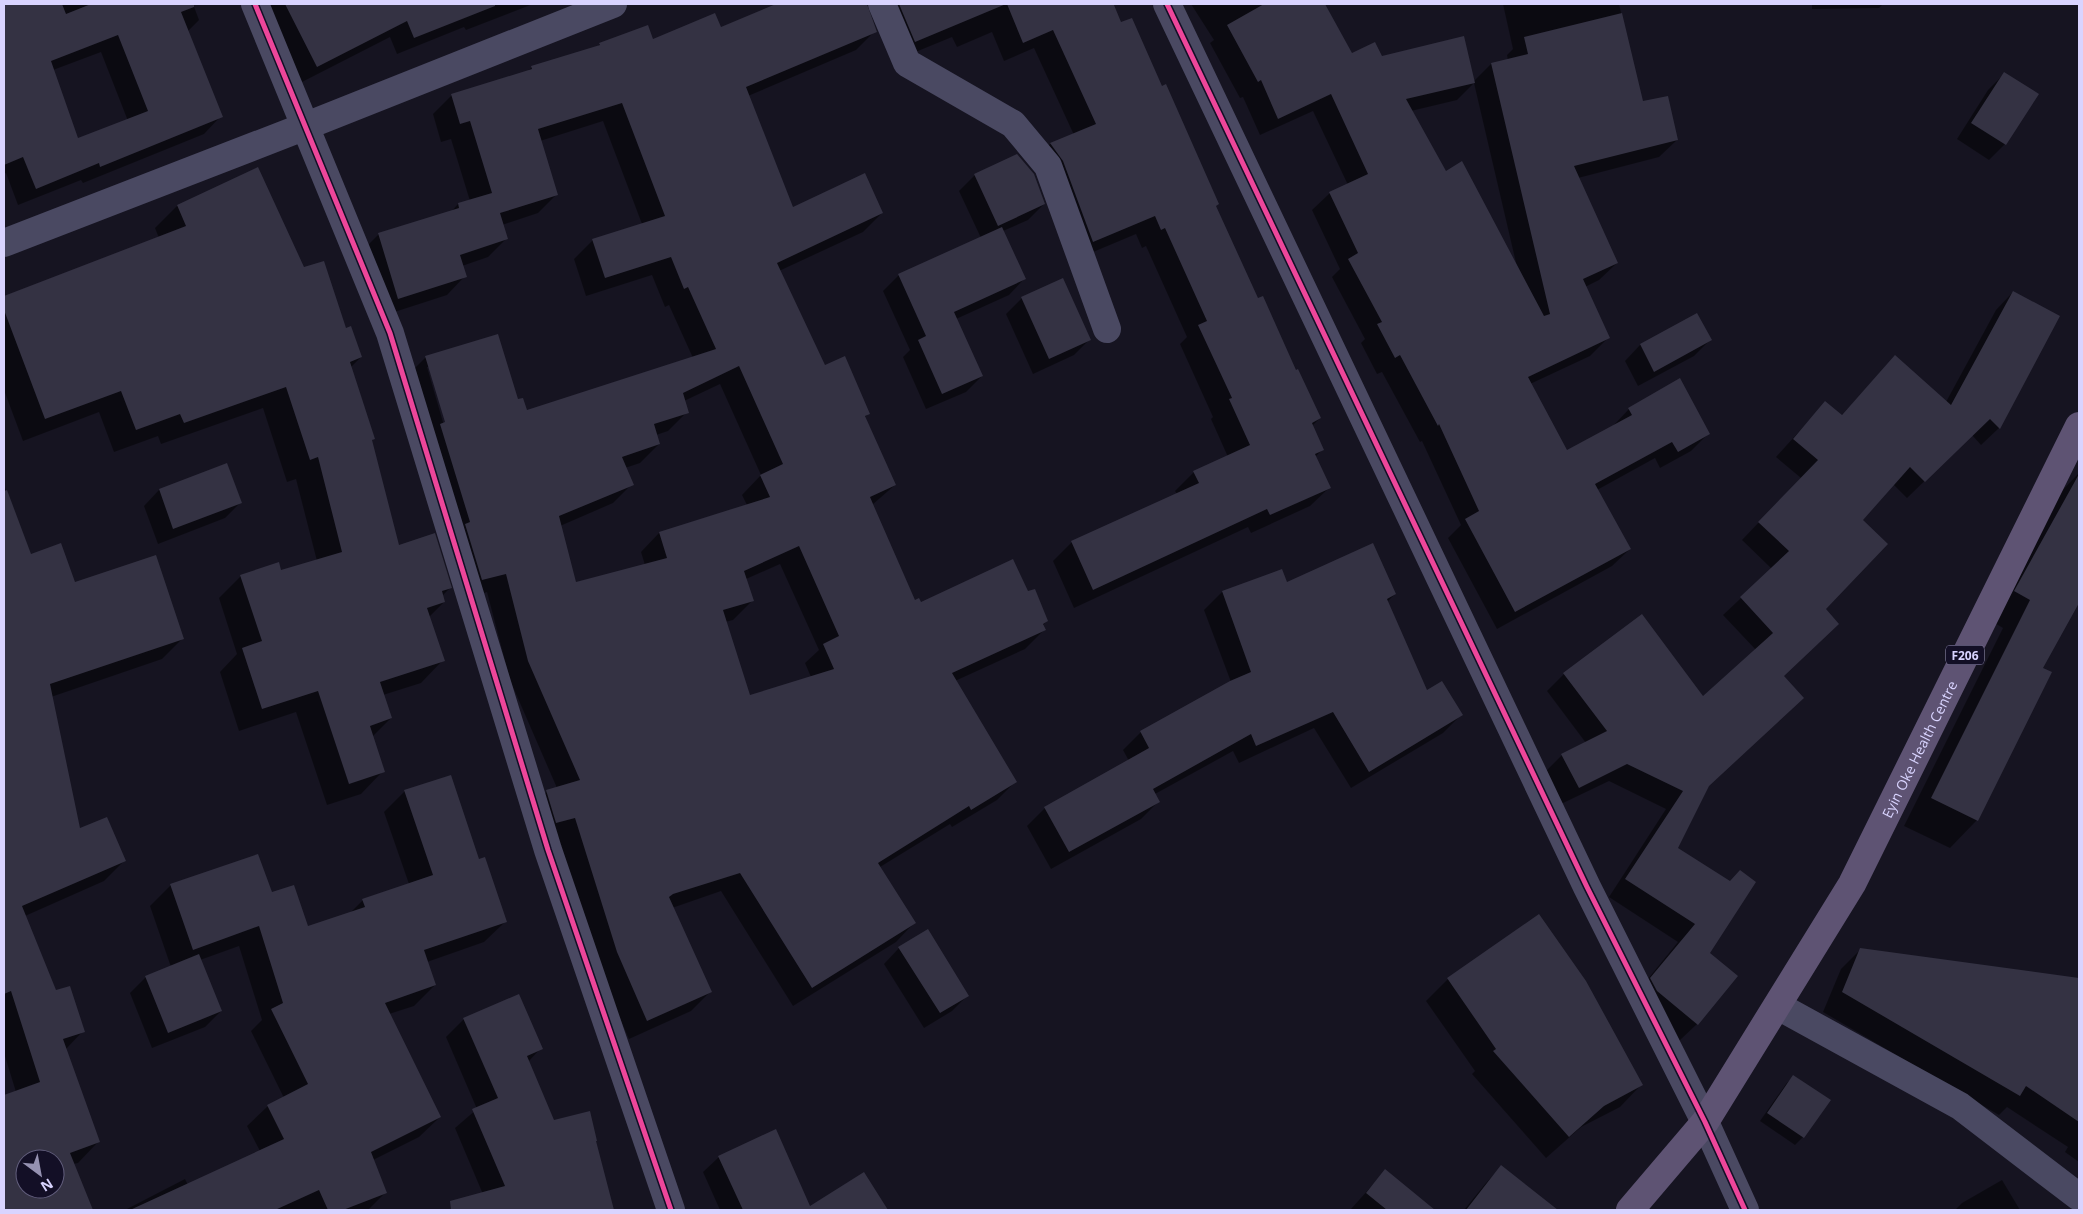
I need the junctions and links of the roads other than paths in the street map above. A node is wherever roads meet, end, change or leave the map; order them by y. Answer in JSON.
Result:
{"nodes":[{"id":1,"x":255,"y":4,"type":"edge"},
{"id":2,"x":613,"y":4,"type":"edge"},
{"id":3,"x":882,"y":4,"type":"edge"},
{"id":4,"x":1167,"y":4,"type":"edge"},
{"id":5,"x":306,"y":126,"type":"junction"},
{"id":6,"x":4,"y":243,"type":"edge"},
{"id":7,"x":1108,"y":330,"type":"dead end"},
{"id":8,"x":2079,"y":426,"type":"edge"},
{"id":9,"x":1784,"y":994,"type":"junction"},
{"id":10,"x":1705,"y":1122,"type":"junction"},
{"id":11,"x":2079,"y":1197,"type":"edge"},
{"id":12,"x":672,"y":1210,"type":"edge"},
{"id":13,"x":1630,"y":1210,"type":"edge"},
{"id":14,"x":1745,"y":1210,"type":"edge"}],
"edges":[{"from":1,"to":5,"type":"street"},
{"from":2,"to":5,"type":"street"},
{"from":3,"to":7,"type":"street"},
{"from":4,"to":10,"type":"street"},
{"from":5,"to":6,"type":"street"},
{"from":5,"to":12,"type":"street"},
{"from":8,"to":9,"type":"main road","name":"Eyin Oke Health Centre","number":"F206"},
{"from":9,"to":10,"type":"main road","name":"Eyin Oke Health Centre"},
{"from":9,"to":11,"type":"street"},
{"from":10,"to":13,"type":"main road","name":"Eyin Oke Health Centre"},
{"from":10,"to":14,"type":"street"}]}
